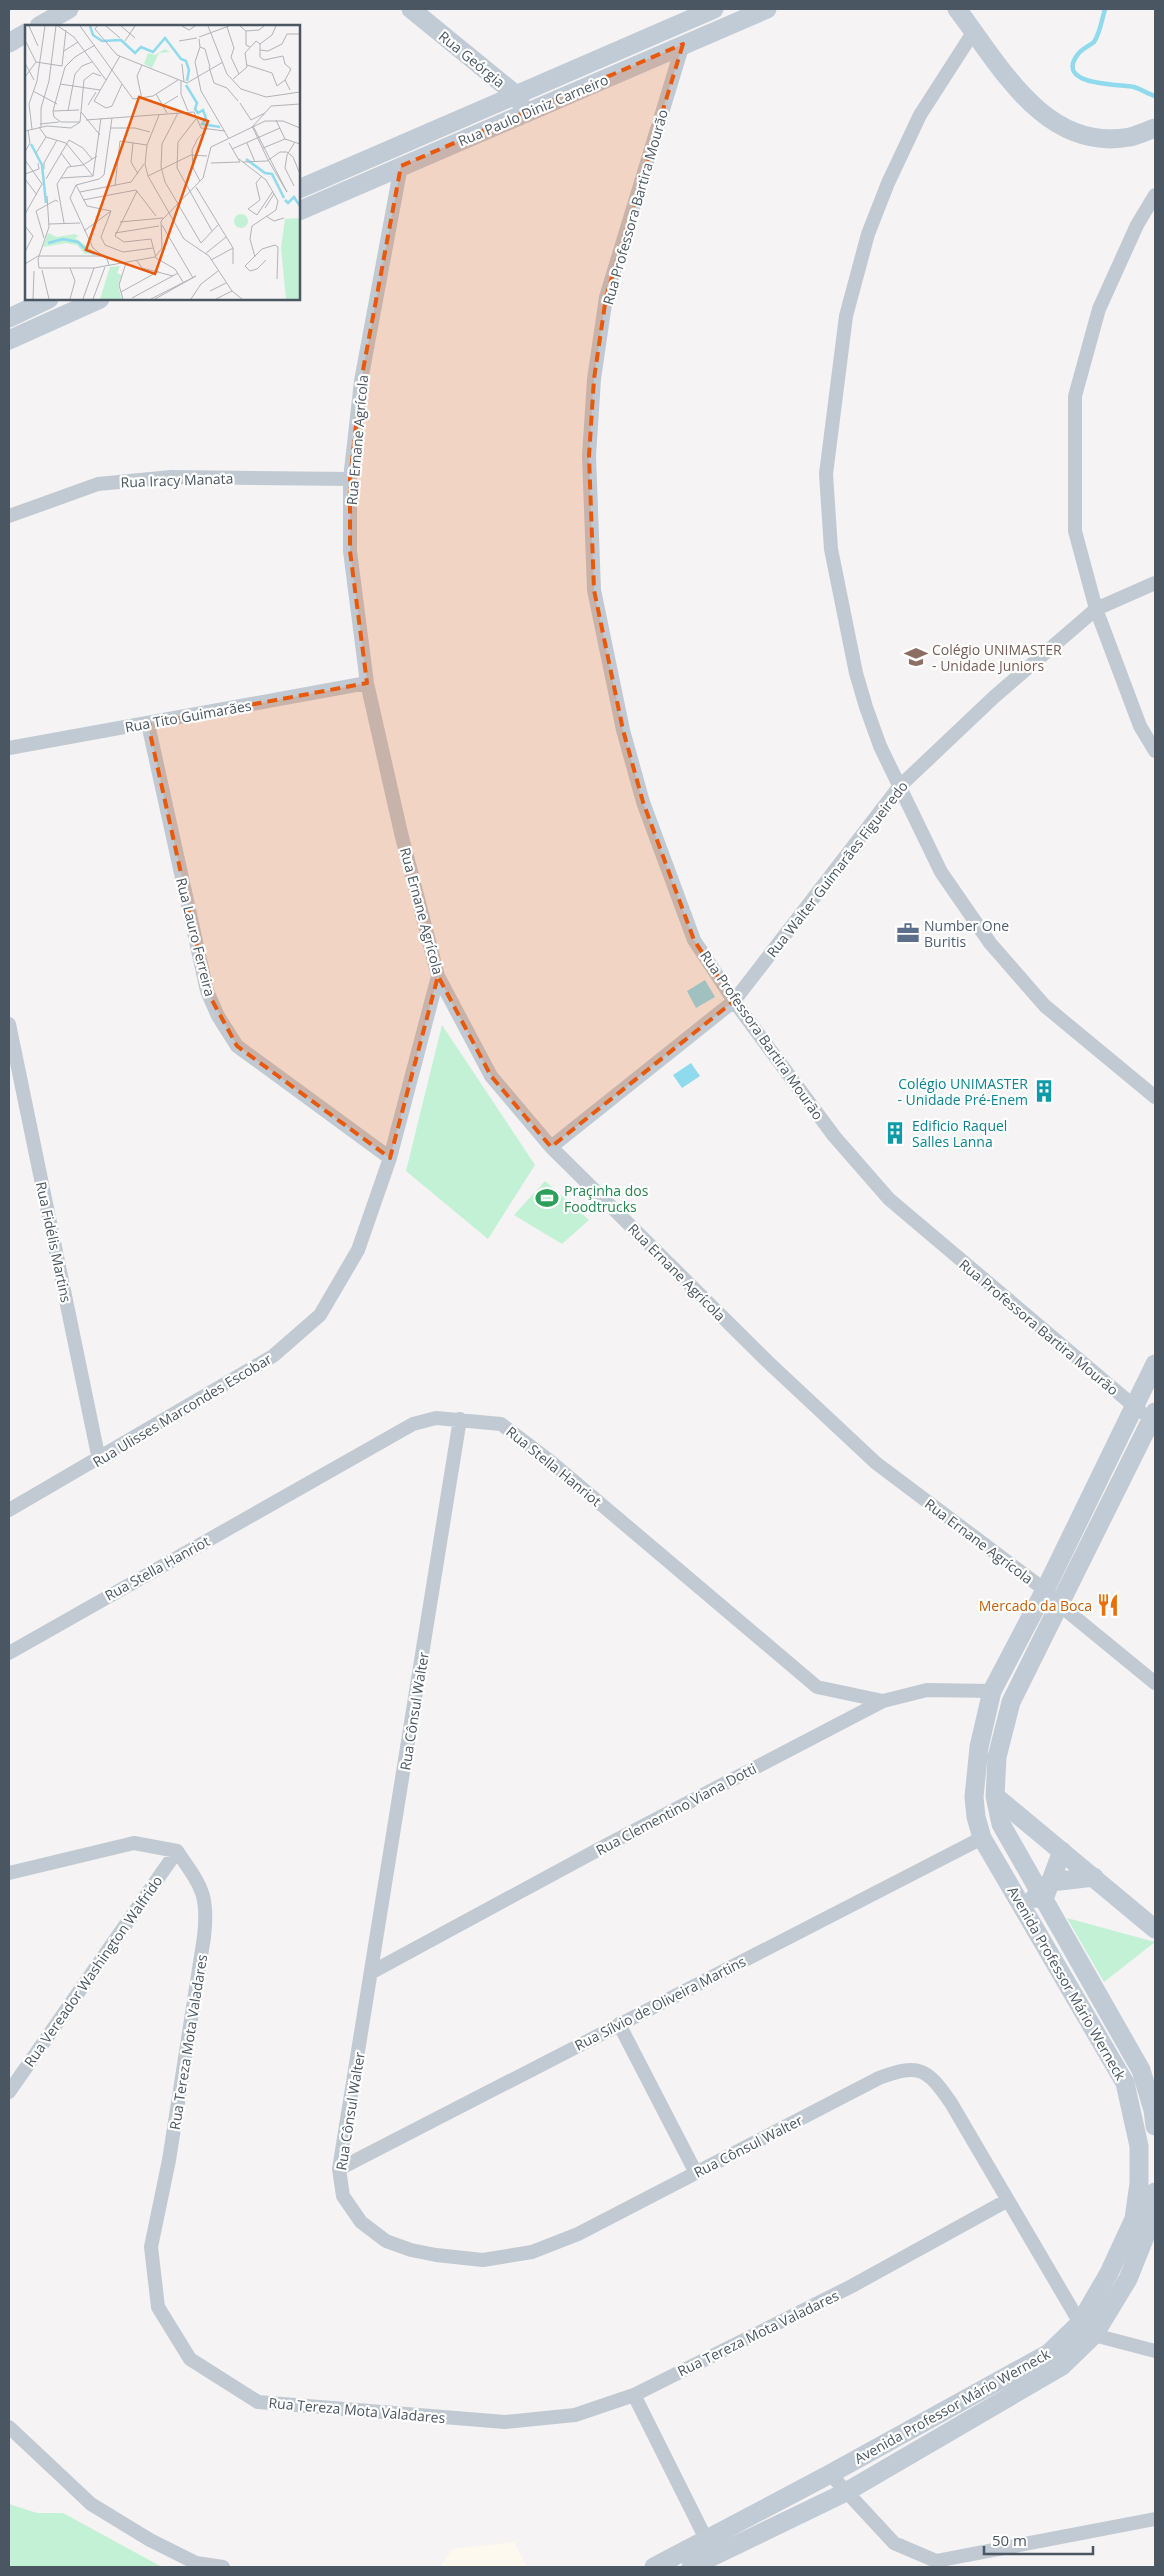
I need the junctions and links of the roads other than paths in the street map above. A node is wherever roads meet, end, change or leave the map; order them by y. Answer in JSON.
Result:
{"nodes":[{"id":1,"x":68,"y":9,"type":"edge"},
{"id":2,"x":411,"y":9,"type":"edge"},
{"id":3,"x":714,"y":9,"type":"edge"},
{"id":4,"x":767,"y":9,"type":"edge"},
{"id":5,"x":957,"y":9,"type":"edge"},
{"id":6,"x":41,"y":25,"type":"edge"},
{"id":7,"x":974,"y":31,"type":"junction"},
{"id":8,"x":25,"y":35,"type":"edge"},
{"id":9,"x":9,"y":44,"type":"edge"},
{"id":10,"x":683,"y":44,"type":"junction"},
{"id":11,"x":515,"y":94,"type":"junction"},
{"id":12,"x":527,"y":114,"type":"junction"},
{"id":13,"x":1155,"y":128,"type":"edge"},
{"id":14,"x":400,"y":166,"type":"junction"},
{"id":15,"x":300,"y":189,"type":"edge"},
{"id":16,"x":1155,"y":195,"type":"edge"},
{"id":17,"x":300,"y":211,"type":"edge"},
{"id":18,"x":47,"y":300,"type":"edge"},
{"id":19,"x":98,"y":300,"type":"edge"},
{"id":20,"x":9,"y":318,"type":"edge"},
{"id":21,"x":9,"y":340,"type":"edge"},
{"id":22,"x":350,"y":479,"type":"junction"},
{"id":23,"x":9,"y":516,"type":"edge"},
{"id":24,"x":1155,"y":583,"type":"edge"},
{"id":25,"x":1096,"y":608,"type":"junction"},
{"id":26,"x":368,"y":684,"type":"junction"},
{"id":27,"x":148,"y":724,"type":"junction"},
{"id":28,"x":9,"y":748,"type":"edge"},
{"id":29,"x":1155,"y":751,"type":"edge"},
{"id":30,"x":899,"y":787,"type":"junction"},
{"id":31,"x":438,"y":976,"type":"junction"},
{"id":32,"x":734,"y":1000,"type":"junction"},
{"id":33,"x":9,"y":1024,"type":"edge"},
{"id":34,"x":1155,"y":1097,"type":"edge"},
{"id":35,"x":551,"y":1147,"type":"junction"},
{"id":36,"x":390,"y":1158,"type":"junction"},
{"id":37,"x":1155,"y":1364,"type":"edge"},
{"id":38,"x":1134,"y":1407,"type":"junction"},
{"id":39,"x":460,"y":1419,"type":"junction"},
{"id":40,"x":1154,"y":1419,"type":"edge"},
{"id":41,"x":98,"y":1460,"type":"junction"},
{"id":42,"x":9,"y":1510,"type":"edge"},
{"id":43,"x":1045,"y":1590,"type":"junction"},
{"id":44,"x":1061,"y":1606,"type":"junction"},
{"id":45,"x":9,"y":1653,"type":"edge"},
{"id":46,"x":1155,"y":1683,"type":"edge"},
{"id":47,"x":992,"y":1691,"type":"junction"},
{"id":48,"x":883,"y":1701,"type":"junction"},
{"id":49,"x":994,"y":1796,"type":"junction"},
{"id":50,"x":982,"y":1838,"type":"junction"},
{"id":51,"x":177,"y":1851,"type":"junction"},
{"id":52,"x":1062,"y":1851,"type":"junction"},
{"id":53,"x":9,"y":1873,"type":"edge"},
{"id":54,"x":1094,"y":1877,"type":"junction"},
{"id":55,"x":1011,"y":1887,"type":"junction"},
{"id":56,"x":1047,"y":1890,"type":"junction"},
{"id":57,"x":1155,"y":1929,"type":"edge"},
{"id":58,"x":372,"y":1972,"type":"junction"},
{"id":59,"x":619,"y":2024,"type":"junction"},
{"id":60,"x":9,"y":2092,"type":"edge"},
{"id":61,"x":1155,"y":2126,"type":"edge"},
{"id":62,"x":339,"y":2169,"type":"junction"},
{"id":63,"x":696,"y":2173,"type":"junction"},
{"id":64,"x":1155,"y":2192,"type":"edge"},
{"id":65,"x":1008,"y":2200,"type":"junction"},
{"id":66,"x":1087,"y":2329,"type":"junction"},
{"id":67,"x":1155,"y":2351,"type":"edge"},
{"id":68,"x":634,"y":2395,"type":"junction"},
{"id":69,"x":9,"y":2426,"type":"edge"},
{"id":70,"x":830,"y":2474,"type":"junction"},
{"id":71,"x":846,"y":2492,"type":"junction"},
{"id":72,"x":1155,"y":2519,"type":"edge"},
{"id":73,"x":707,"y":2541,"type":"junction"},
{"id":74,"x":678,"y":2562,"type":"edge"},
{"id":75,"x":934,"y":2564,"type":"edge"},
{"id":76,"x":197,"y":2565,"type":"edge"},
{"id":77,"x":223,"y":2567,"type":"edge"},
{"id":78,"x":654,"y":2567,"type":"edge"},
{"id":79,"x":691,"y":2567,"type":"edge"}],
"edges":[{"from":1,"to":6,"type":"main road"},
{"from":2,"to":11,"type":"main road","name":"Rua Geórgia"},
{"from":3,"to":11,"type":"main road","name":"Rua Paulo Diniz Carneiro"},
{"from":4,"to":10,"type":"main road","name":"Rua Paulo Diniz Carneiro"},
{"from":5,"to":7,"type":"main road"},
{"from":7,"to":13,"type":"main road"},
{"from":7,"to":30,"type":"street"},
{"from":8,"to":9,"type":"main road"},
{"from":10,"to":12,"type":"main road","name":"Rua Paulo Diniz Carneiro"},
{"from":10,"to":32,"type":"street","name":"Rua Professora Bartira Mourão"},
{"from":11,"to":12,"type":"main road","name":"Rua Geórgia"},
{"from":11,"to":15,"type":"main road","name":"Rua Paulo Diniz Carneiro"},
{"from":12,"to":14,"type":"main road","name":"Rua Paulo Diniz Carneiro"},
{"from":14,"to":17,"type":"main road","name":"Rua Paulo Diniz Carneiro"},
{"from":14,"to":22,"type":"street","name":"Rua Ernane Agrícola"},
{"from":16,"to":25,"type":"street"},
{"from":18,"to":20,"type":"main road"},
{"from":19,"to":21,"type":"main road"},
{"from":22,"to":23,"type":"street","name":"Rua Iracy Manata"},
{"from":22,"to":26,"type":"street","name":"Rua Ernane Agrícola"},
{"from":24,"to":25,"type":"street","name":"Rua Walter Guimarães Figueiredo"},
{"from":25,"to":29,"type":"street"},
{"from":25,"to":30,"type":"street","name":"Rua Walter Guimarães Figueiredo"},
{"from":26,"to":27,"type":"street","name":"Rua Tito Guimarães"},
{"from":26,"to":31,"type":"street","name":"Rua Ernane Agrícola"},
{"from":27,"to":28,"type":"street","name":"Rua Tito Guimarães"},
{"from":27,"to":36,"type":"street","name":"Rua Lauro Ferreira"},
{"from":30,"to":32,"type":"street","name":"Rua Walter Guimarães Figueiredo"},
{"from":30,"to":34,"type":"street"},
{"from":31,"to":35,"type":"street","name":"Rua Ernane Agrícola"},
{"from":31,"to":36,"type":"street","name":"Rua Ulisses Marcondes Escobar"},
{"from":32,"to":35,"type":"street","name":"Rua Walter Guimarães Figueiredo"},
{"from":32,"to":38,"type":"street","name":"Rua Professora Bartira Mourão"},
{"from":33,"to":41,"type":"street","name":"Rua Fidélis Martins"},
{"from":35,"to":43,"type":"street","name":"Rua Ernane Agrícola"},
{"from":36,"to":41,"type":"street","name":"Rua Ulisses Marcondes Escobar"},
{"from":37,"to":38,"type":"main road","name":"Avenida Professor Mário Werneck"},
{"from":38,"to":40,"type":"street","name":"Rua Professora Bartira Mourão"},
{"from":38,"to":43,"type":"main road","name":"Avenida Professor Mário Werneck"},
{"from":39,"to":45,"type":"street","name":"Rua Stella Hanriot"},
{"from":39,"to":48,"type":"street","name":"Rua Stella Hanriot"},
{"from":39,"to":58,"type":"street","name":"Rua Cônsul Walter"},
{"from":40,"to":44,"type":"main road","name":"Avenida Professor Mário Werneck"},
{"from":41,"to":42,"type":"street","name":"Rua Ulisses Marcondes Escobar"},
{"from":43,"to":44,"type":"street","name":"Rua Ernane Agrícola"},
{"from":43,"to":47,"type":"main road","name":"Avenida Professor Mário Werneck"},
{"from":44,"to":46,"type":"street","name":"Rua Ernane Agrícola"},
{"from":44,"to":49,"type":"main road","name":"Avenida Professor Mário Werneck"},
{"from":47,"to":48,"type":"street","name":"Rua Clementino Viana Dotti"},
{"from":47,"to":50,"type":"main road","name":"Avenida Professor Mário Werneck"},
{"from":48,"to":58,"type":"street","name":"Rua Clementino Viana Dotti"},
{"from":49,"to":52,"type":"main road"},
{"from":49,"to":56,"type":"main road","name":"Avenida Professor Mário Werneck"},
{"from":50,"to":55,"type":"main road","name":"Avenida Professor Mário Werneck"},
{"from":50,"to":59,"type":"street","name":"Rua Sílvio de Oliveira Martins"},
{"from":51,"to":53,"type":"street"},
{"from":51,"to":60,"type":"street","name":"Rua Vereador Washington Walfrido"},
{"from":51,"to":68,"type":"street","name":"Rua Tereza Mota Valadares"},
{"from":52,"to":54,"type":"main road"},
{"from":52,"to":56,"type":"main road"},
{"from":54,"to":56,"type":"main road"},
{"from":54,"to":57,"type":"main road"},
{"from":55,"to":56,"type":"main road"},
{"from":55,"to":66,"type":"main road","name":"Avenida Professor Mário Werneck"},
{"from":56,"to":61,"type":"main road","name":"Avenida Professor Mário Werneck"},
{"from":58,"to":62,"type":"street","name":"Rua Cônsul Walter"},
{"from":59,"to":62,"type":"street","name":"Rua Sílvio de Oliveira Martins"},
{"from":59,"to":63,"type":"street"},
{"from":62,"to":63,"type":"street","name":"Rua Cônsul Walter"},
{"from":63,"to":65,"type":"street","name":"Rua Cônsul Walter"},
{"from":64,"to":66,"type":"main road","name":"Avenida Professor Mário Werneck"},
{"from":65,"to":66,"type":"street","name":"Rua Cônsul Walter"},
{"from":65,"to":68,"type":"street","name":"Rua Tereza Mota Valadares"},
{"from":66,"to":67,"type":"street"},
{"from":66,"to":70,"type":"main road","name":"Avenida Professor Mário Werneck"},
{"from":66,"to":71,"type":"main road","name":"Avenida Professor Mário Werneck"},
{"from":68,"to":73,"type":"street"},
{"from":69,"to":76,"type":"street"},
{"from":70,"to":71,"type":"street"},
{"from":70,"to":73,"type":"main road","name":"Avenida Professor Mário Werneck"},
{"from":71,"to":75,"type":"street"},
{"from":71,"to":79,"type":"main road","name":"Avenida Professor Mário Werneck"},
{"from":72,"to":75,"type":"street"},
{"from":73,"to":74,"type":"main road","name":"Avenida Professor Mário Werneck"},
{"from":74,"to":78,"type":"main road","name":"Avenida Professor Mário Werneck"},
{"from":76,"to":77,"type":"street"}]}
